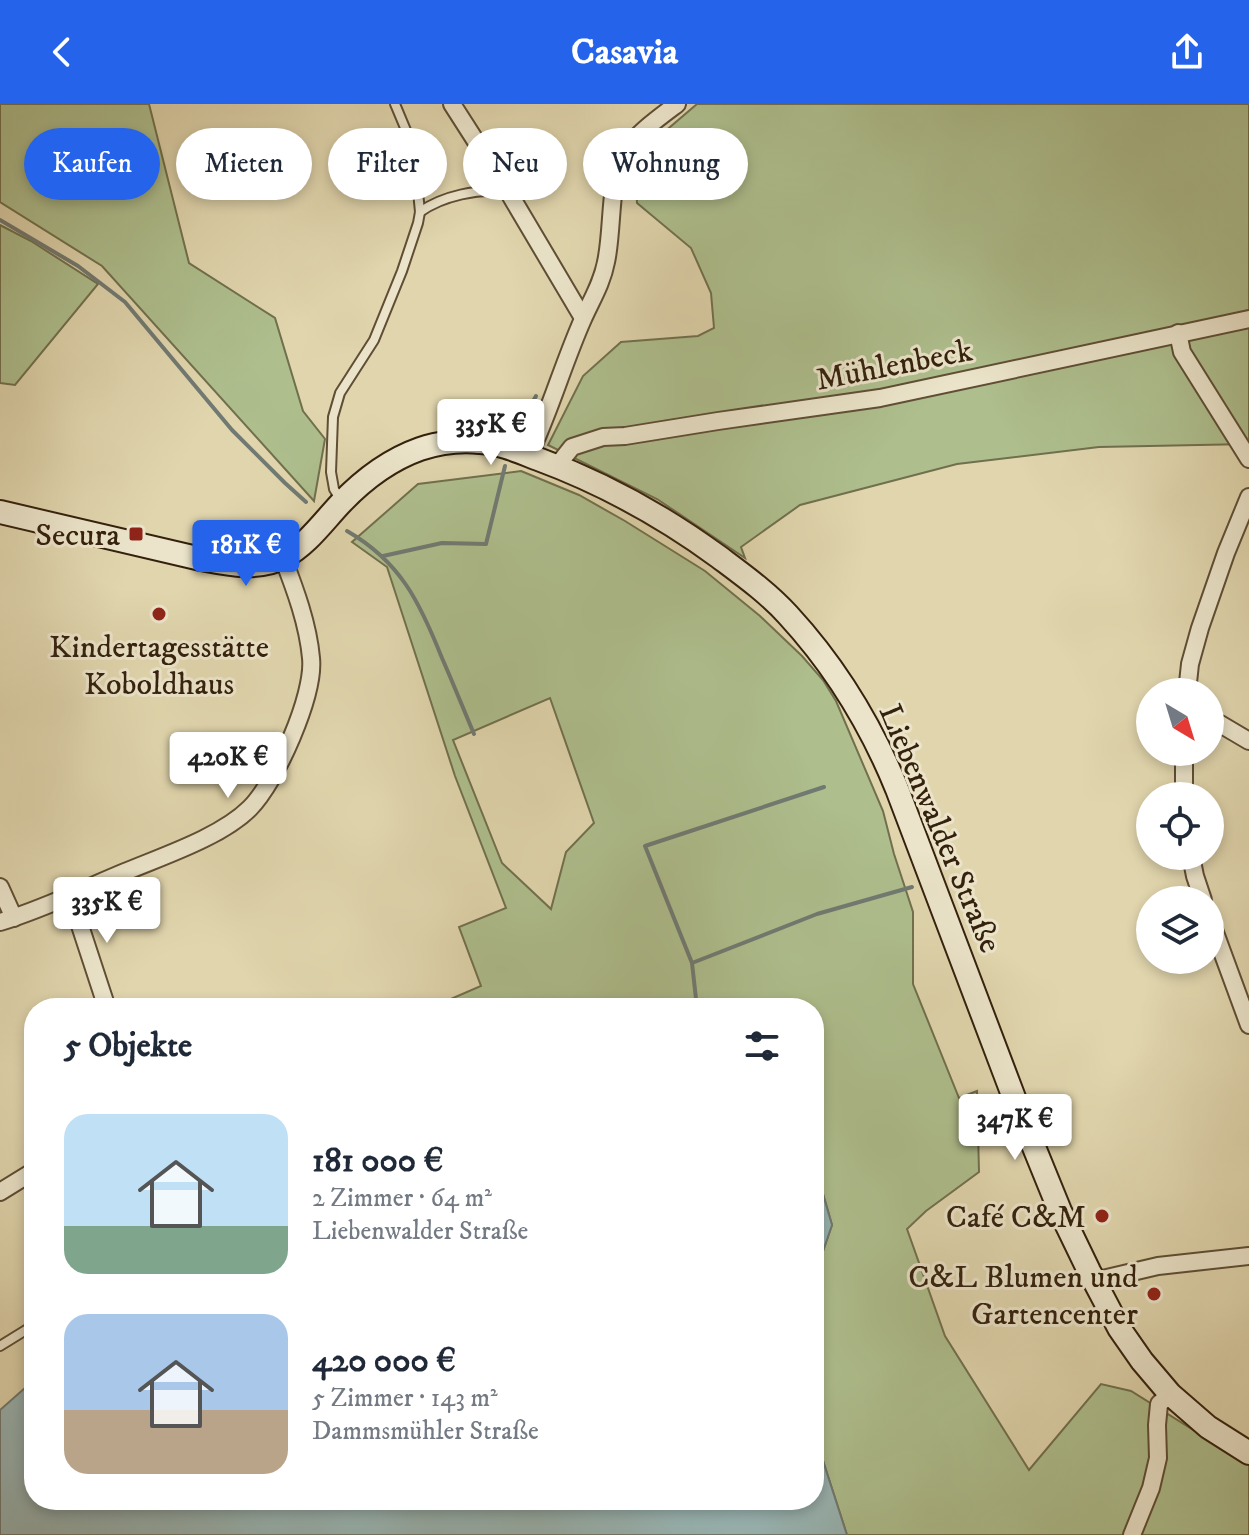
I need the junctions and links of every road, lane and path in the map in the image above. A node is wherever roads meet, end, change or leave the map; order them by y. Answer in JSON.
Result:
{"nodes":[{"id":1,"x":395,"y":104,"type":"edge"},
{"id":2,"x":452,"y":104,"type":"edge"},
{"id":3,"x":677,"y":104,"type":"edge"},
{"id":4,"x":467,"y":128,"type":"edge"},
{"id":5,"x":463,"y":195,"type":"edge"},
{"id":6,"x":513,"y":200,"type":"edge"},
{"id":7,"x":420,"y":212,"type":"junction"},
{"id":8,"x":583,"y":318,"type":"junction"},
{"id":9,"x":1249,"y":319,"type":"edge"},
{"id":10,"x":1178,"y":333,"type":"junction"},
{"id":11,"x":529,"y":455,"type":"junction"},
{"id":12,"x":1249,"y":459,"type":"edge"},
{"id":13,"x":557,"y":466,"type":"junction"},
{"id":14,"x":1249,"y":497,"type":"edge"},
{"id":15,"x":342,"y":502,"type":"junction"},
{"id":16,"x":0,"y":512,"type":"edge"},
{"id":17,"x":283,"y":558,"type":"junction"},
{"id":18,"x":1188,"y":678,"type":"edge"},
{"id":19,"x":1224,"y":726,"type":"edge"},
{"id":20,"x":1249,"y":741,"type":"edge"},
{"id":21,"x":0,"y":887,"type":"edge"},
{"id":22,"x":70,"y":895,"type":"junction"},
{"id":23,"x":7,"y":920,"type":"edge"},
{"id":24,"x":1224,"y":957,"type":"edge"},
{"id":25,"x":104,"y":998,"type":"edge"},
{"id":26,"x":1249,"y":1025,"type":"edge"},
{"id":27,"x":24,"y":1177,"type":"edge"},
{"id":28,"x":0,"y":1192,"type":"edge"},
{"id":29,"x":1249,"y":1256,"type":"edge"},
{"id":30,"x":1094,"y":1281,"type":"junction"},
{"id":31,"x":24,"y":1331,"type":"edge"},
{"id":32,"x":0,"y":1346,"type":"edge"},
{"id":33,"x":1170,"y":1394,"type":"junction"},
{"id":34,"x":1249,"y":1453,"type":"edge"},
{"id":35,"x":1132,"y":1535,"type":"edge"}],
"edges":[{"from":1,"to":7,"type":"lane"},
{"from":2,"to":4,"type":"street"},
{"from":3,"to":8,"type":"street"},
{"from":5,"to":7,"type":"lane"},
{"from":6,"to":8,"type":"street"},
{"from":7,"to":15,"type":"lane"},
{"from":8,"to":11,"type":"street"},
{"from":9,"to":10,"type":"street","name":"Mühlenbeck"},
{"from":10,"to":12,"type":"street"},
{"from":10,"to":13,"type":"street","name":"Mühlenbeck"},
{"from":11,"to":13,"type":"main road","name":"Liebenwalder Straße"},
{"from":11,"to":15,"type":"main road","name":"Liebenwalder Straße"},
{"from":13,"to":30,"type":"main road","name":"Liebenwalder Straße"},
{"from":14,"to":18,"type":"street"},
{"from":15,"to":17,"type":"main road","name":"Liebenwalder Straße"},
{"from":16,"to":17,"type":"main road","name":"Liebenwalder Straße"},
{"from":17,"to":22,"type":"street"},
{"from":19,"to":20,"type":"street"},
{"from":21,"to":23,"type":"street"},
{"from":22,"to":23,"type":"street"},
{"from":22,"to":25,"type":"street"},
{"from":24,"to":26,"type":"street"},
{"from":27,"to":28,"type":"street"},
{"from":29,"to":30,"type":"street"},
{"from":30,"to":33,"type":"main road","name":"Liebenwalder Straße"},
{"from":31,"to":32,"type":"lane"},
{"from":33,"to":34,"type":"main road","name":"Liebenwalder Straße"},
{"from":33,"to":35,"type":"street"}]}
